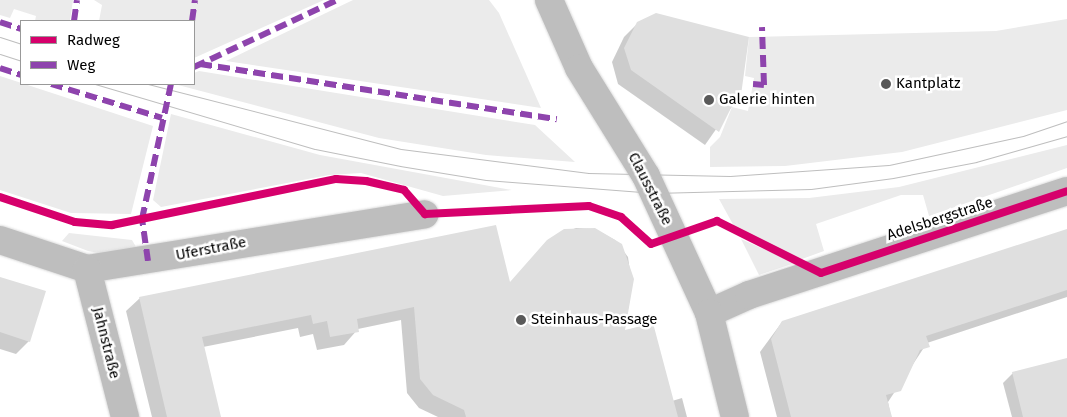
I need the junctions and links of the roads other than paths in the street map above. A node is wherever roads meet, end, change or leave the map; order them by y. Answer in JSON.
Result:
{"nodes":[{"id":1,"x":549,"y":0,"type":"edge"},
{"id":2,"x":1067,"y":191,"type":"edge"},
{"id":3,"x":425,"y":214,"type":"dead end"},
{"id":4,"x":0,"y":240,"type":"edge"},
{"id":5,"x":87,"y":269,"type":"junction"},
{"id":6,"x":709,"y":313,"type":"junction"},
{"id":7,"x":125,"y":417,"type":"edge"},
{"id":8,"x":735,"y":417,"type":"edge"}],
"edges":[{"from":1,"to":6,"type":"street","name":"Clausstraße"},
{"from":2,"to":6,"type":"street","name":"Adelsbergstraße"},
{"from":3,"to":5,"type":"street","name":"Uferstraße"},
{"from":4,"to":5,"type":"street","name":"Uferstraße"},
{"from":5,"to":7,"type":"street","name":"Jahnstraße"},
{"from":6,"to":8,"type":"street","name":"Clausstraße"}]}
